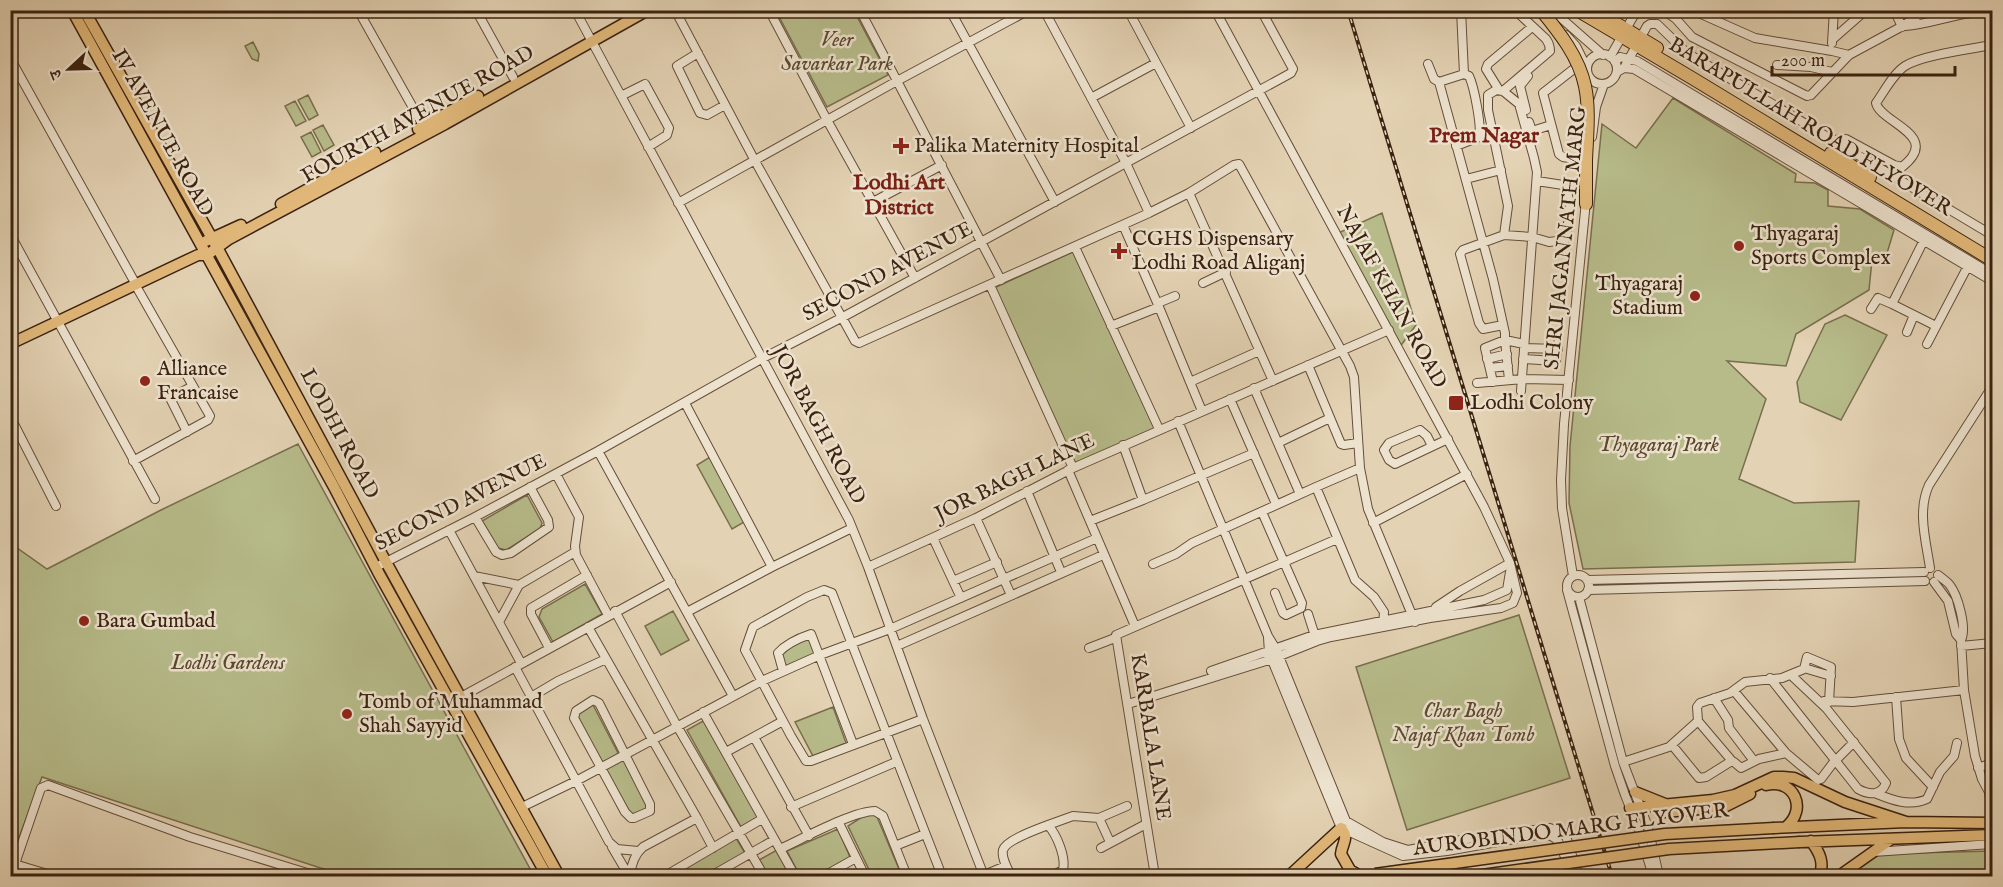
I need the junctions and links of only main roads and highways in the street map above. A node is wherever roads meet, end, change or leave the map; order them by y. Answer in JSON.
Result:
{"nodes":[{"id":1,"x":72,"y":10,"type":"edge"},
{"id":2,"x":84,"y":10,"type":"edge"},
{"id":3,"x":637,"y":10,"type":"edge"},
{"id":4,"x":648,"y":10,"type":"edge"},
{"id":5,"x":1540,"y":10,"type":"edge"},
{"id":6,"x":1577,"y":10,"type":"edge"},
{"id":7,"x":1594,"y":10,"type":"edge"},
{"id":8,"x":590,"y":39,"type":"junction"},
{"id":9,"x":425,"y":129,"type":"junction"},
{"id":10,"x":1586,"y":204,"type":"road end"},
{"id":11,"x":285,"y":206,"type":"junction"},
{"id":12,"x":206,"y":241,"type":"junction"},
{"id":13,"x":218,"y":249,"type":"junction"},
{"id":14,"x":1992,"y":250,"type":"edge"},
{"id":15,"x":207,"y":255,"type":"junction"},
{"id":16,"x":1992,"y":260,"type":"edge"},
{"id":17,"x":135,"y":283,"type":"junction"},
{"id":18,"x":57,"y":319,"type":"junction"},
{"id":19,"x":10,"y":338,"type":"edge"},
{"id":20,"x":10,"y":344,"type":"edge"},
{"id":21,"x":381,"y":565,"type":"junction"},
{"id":22,"x":1635,"y":792,"type":"road end"},
{"id":23,"x":1669,"y":805,"type":"junction"},
{"id":24,"x":1992,"y":821,"type":"edge"},
{"id":25,"x":1906,"y":822,"type":"junction"},
{"id":26,"x":1786,"y":827,"type":"junction"},
{"id":27,"x":1992,"y":835,"type":"edge"},
{"id":28,"x":1890,"y":840,"type":"junction"},
{"id":29,"x":1805,"y":842,"type":"junction"},
{"id":30,"x":548,"y":876,"type":"edge"},
{"id":31,"x":559,"y":876,"type":"edge"},
{"id":32,"x":1289,"y":876,"type":"edge"},
{"id":33,"x":1360,"y":876,"type":"edge"},
{"id":34,"x":1475,"y":876,"type":"edge"},
{"id":35,"x":1820,"y":876,"type":"edge"},
{"id":36,"x":1839,"y":876,"type":"edge"}],
"edges":[{"from":1,"to":12,"type":"main road","name":"IV AVENUE ROAD"},
{"from":2,"to":12,"type":"main road","name":"LODHI ROAD"},
{"from":3,"to":8,"type":"main road","name":"FOURTH AVENUE ROAD"},
{"from":4,"to":8,"type":"main road","name":"FOURTH AVENUE ROAD"},
{"from":5,"to":10,"type":"highway","bridge":true},
{"from":6,"to":16,"type":"highway","name":"BARAPULLAH ROAD FLYOVER"},
{"from":7,"to":14,"type":"highway","name":"BARAPULLAH ROAD FLYOVER"},
{"from":8,"to":9,"type":"main road","name":"FOURTH AVENUE ROAD"},
{"from":8,"to":9,"type":"main road","name":"FOURTH AVENUE ROAD"},
{"from":9,"to":11,"type":"main road","name":"FOURTH AVENUE ROAD"},
{"from":11,"to":12,"type":"main road","name":"FOURTH AVENUE ROAD"},
{"from":11,"to":13,"type":"main road","name":"FOURTH AVENUE ROAD"},
{"from":12,"to":13,"type":"main road","name":"LODHI ROAD"},
{"from":12,"to":15,"type":"main road","name":"LODHI ROAD"},
{"from":12,"to":17,"type":"main road","name":"FOURTH AVENUE ROAD"},
{"from":13,"to":15,"type":"main road","name":"FOURTH AVENUE ROAD"},
{"from":13,"to":21,"type":"main road","name":"LODHI ROAD"},
{"from":15,"to":17,"type":"main road","name":"FOURTH AVENUE ROAD"},
{"from":15,"to":21,"type":"main road","name":"LODHI ROAD"},
{"from":17,"to":18,"type":"main road"},
{"from":18,"to":19,"type":"main road"},
{"from":18,"to":20,"type":"main road"},
{"from":21,"to":30,"type":"main road","name":"LODHI ROAD"},
{"from":21,"to":31,"type":"main road","name":"LODHI ROAD"},
{"from":22,"to":23,"type":"main road"},
{"from":23,"to":25,"type":"main road"},
{"from":23,"to":26,"type":"main road"},
{"from":24,"to":25,"type":"main road"},
{"from":25,"to":26,"type":"main road","name":"AUROBINDO MARG FLYOVER"},
{"from":26,"to":33,"type":"main road","name":"AUROBINDO MARG FLYOVER","bridge":true},
{"from":27,"to":28,"type":"main road","name":"AUROBINDO MARG FLYOVER"},
{"from":28,"to":29,"type":"main road","name":"AUROBINDO MARG FLYOVER"},
{"from":28,"to":36,"type":"main road"},
{"from":29,"to":34,"type":"main road","name":"AUROBINDO MARG FLYOVER","bridge":true},
{"from":29,"to":35,"type":"main road"},
{"from":32,"to":33,"type":"main road"}]}
